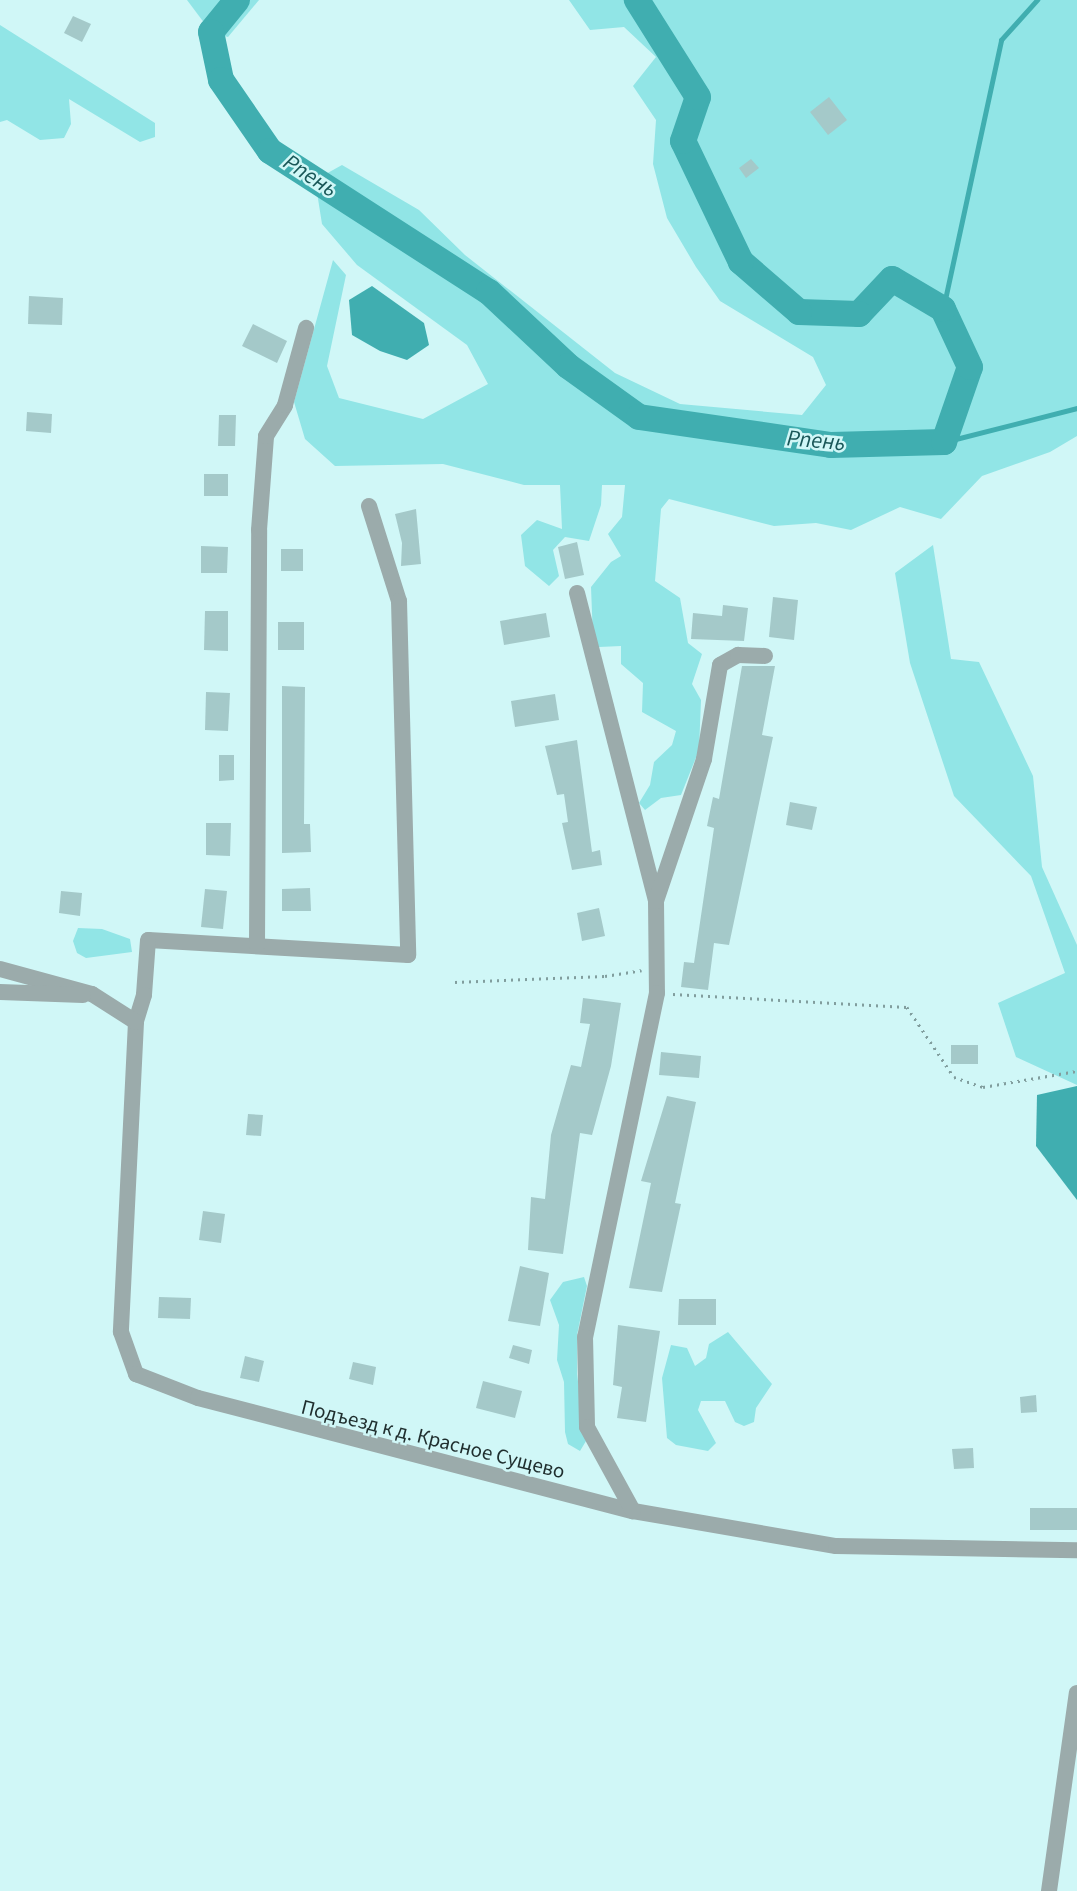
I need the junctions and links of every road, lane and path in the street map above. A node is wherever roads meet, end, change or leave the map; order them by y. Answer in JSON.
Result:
{"nodes":[{"id":1,"x":306,"y":328,"type":"dead end"},
{"id":2,"x":369,"y":506,"type":"dead end"},
{"id":3,"x":577,"y":593,"type":"dead end"},
{"id":4,"x":765,"y":656,"type":"dead end"},
{"id":5,"x":656,"y":901,"type":"junction"},
{"id":6,"x":257,"y":945,"type":"junction"},
{"id":7,"x":0,"y":969,"type":"edge"},
{"id":8,"x":455,"y":982,"type":"dead end"},
{"id":9,"x":657,"y":986,"type":"junction"},
{"id":10,"x":0,"y":992,"type":"edge"},
{"id":11,"x":92,"y":994,"type":"junction"},
{"id":12,"x":136,"y":1022,"type":"junction"},
{"id":13,"x":1077,"y":1071,"type":"edge"},
{"id":14,"x":633,"y":1511,"type":"junction"},
{"id":15,"x":1077,"y":1550,"type":"edge"},
{"id":16,"x":1077,"y":1693,"type":"edge"},
{"id":17,"x":1049,"y":1891,"type":"edge"}],
"edges":[{"from":1,"to":6,"type":"street"},
{"from":2,"to":6,"type":"street"},
{"from":3,"to":5,"type":"street"},
{"from":4,"to":5,"type":"street"},
{"from":5,"to":9,"type":"street"},
{"from":6,"to":12,"type":"street"},
{"from":7,"to":11,"type":"street"},
{"from":8,"to":9,"type":"path"},
{"from":9,"to":13,"type":"path"},
{"from":9,"to":14,"type":"street"},
{"from":10,"to":11,"type":"street"},
{"from":11,"to":12,"type":"street"},
{"from":12,"to":14,"type":"street","name":"Подъезд к д. Красное Сущево"},
{"from":14,"to":15,"type":"street","name":"Подъезд к д. Красное Сущево"},
{"from":16,"to":17,"type":"street"}]}
